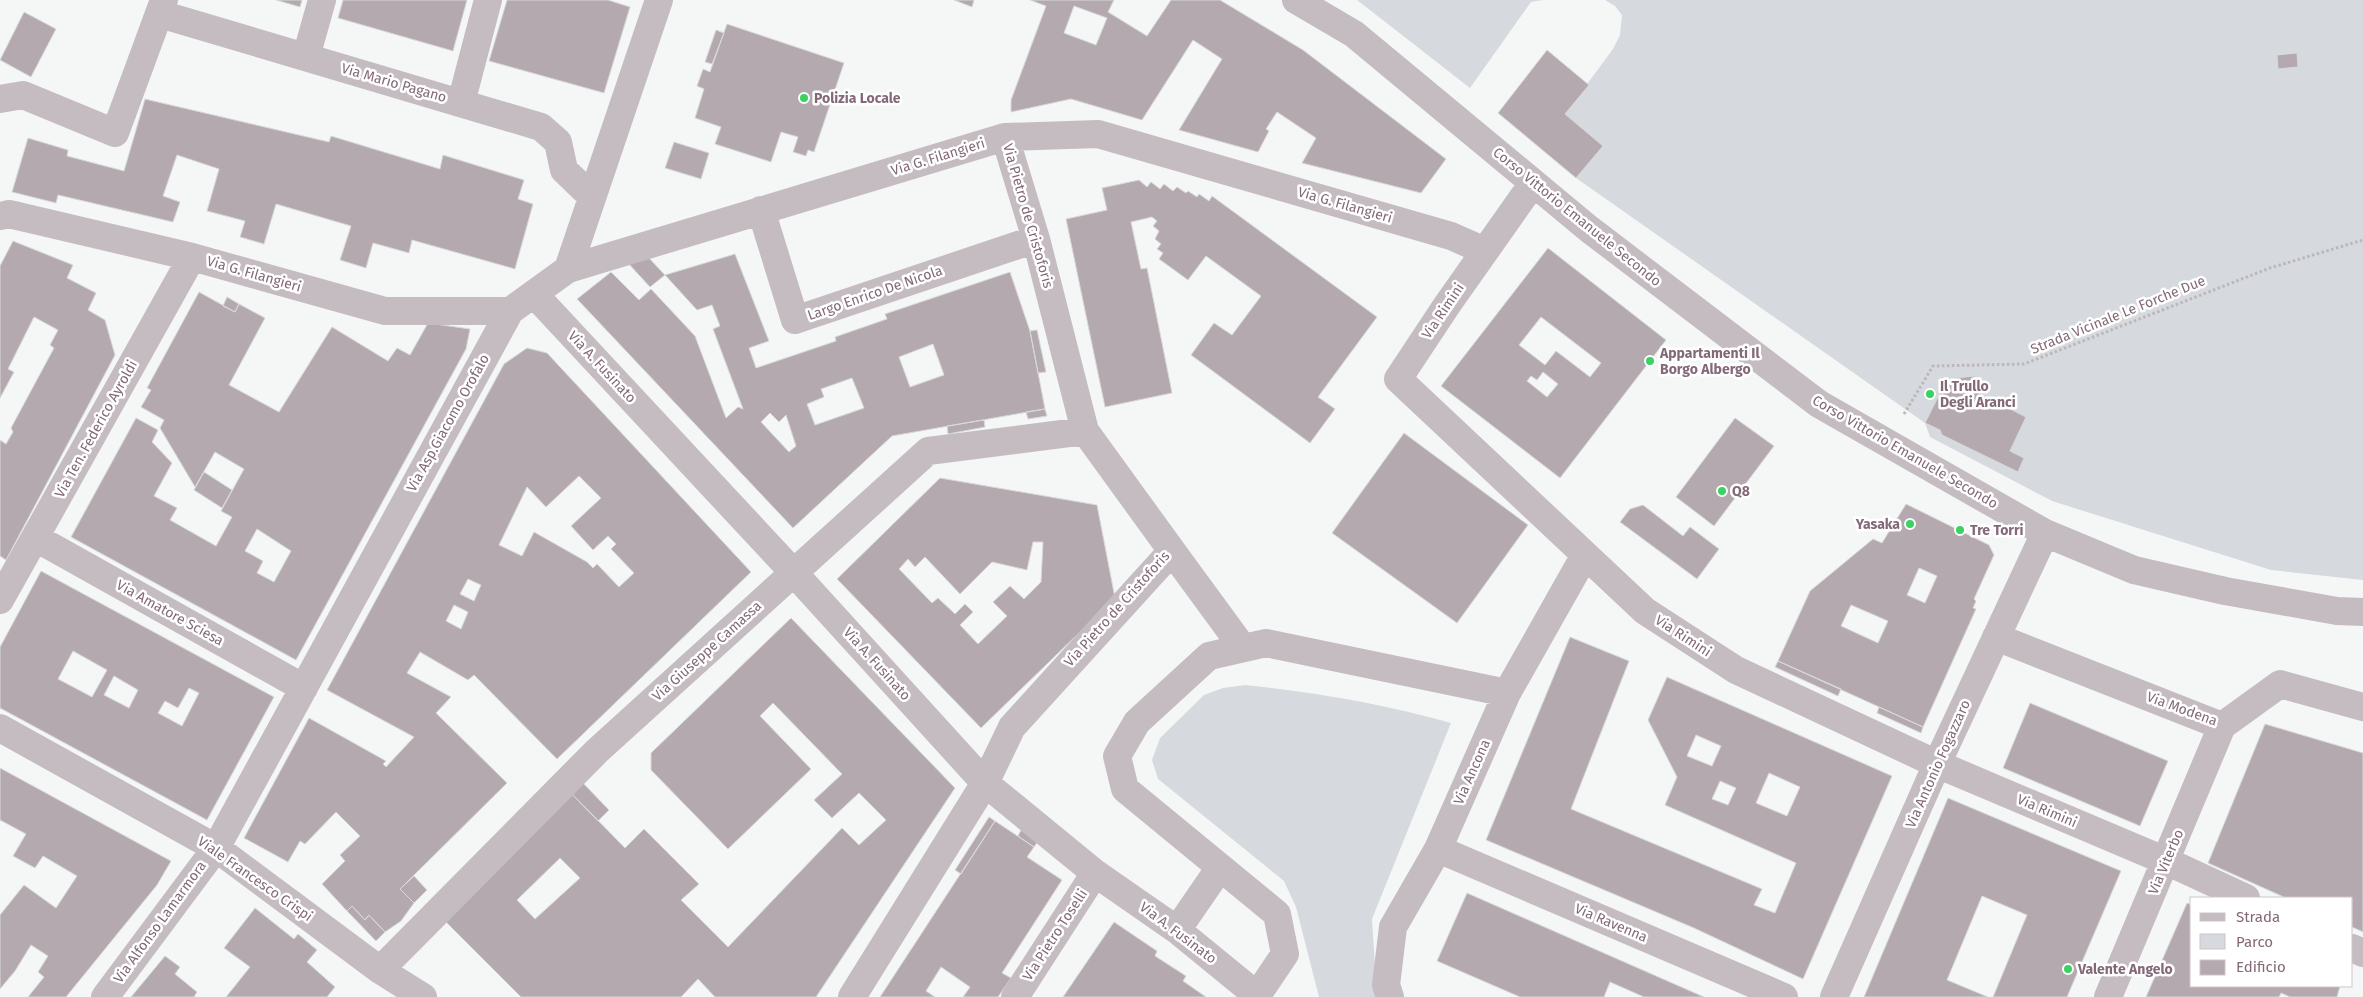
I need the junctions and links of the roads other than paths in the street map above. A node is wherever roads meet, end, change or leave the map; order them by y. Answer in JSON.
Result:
{"nodes":[{"id":1,"x":322,"y":0,"type":"edge"},
{"id":2,"x":488,"y":0,"type":"edge"},
{"id":3,"x":659,"y":0,"type":"edge"},
{"id":4,"x":1296,"y":0,"type":"edge"},
{"id":5,"x":162,"y":7,"type":"edge"},
{"id":6,"x":306,"y":57,"type":"junction"},
{"id":7,"x":0,"y":99,"type":"edge"},
{"id":8,"x":460,"y":103,"type":"junction"},
{"id":9,"x":1005,"y":136,"type":"junction"},
{"id":10,"x":1533,"y":182,"type":"junction"},
{"id":11,"x":592,"y":196,"type":"junction"},
{"id":12,"x":761,"y":210,"type":"junction"},
{"id":13,"x":3,"y":220,"type":"edge"},
{"id":14,"x":1036,"y":239,"type":"junction"},
{"id":15,"x":1485,"y":251,"type":"junction"},
{"id":16,"x":192,"y":257,"type":"junction"},
{"id":17,"x":568,"y":269,"type":"junction"},
{"id":18,"x":534,"y":294,"type":"junction"},
{"id":19,"x":510,"y":311,"type":"junction"},
{"id":20,"x":1085,"y":431,"type":"junction"},
{"id":21,"x":2045,"y":533,"type":"junction"},
{"id":22,"x":36,"y":538,"type":"junction"},
{"id":23,"x":1172,"y":551,"type":"junction"},
{"id":24,"x":1585,"y":555,"type":"junction"},
{"id":25,"x":794,"y":573,"type":"junction"},
{"id":26,"x":0,"y":600,"type":"edge"},
{"id":27,"x":2363,"y":612,"type":"edge"},
{"id":28,"x":1996,"y":637,"type":"junction"},
{"id":29,"x":1243,"y":648,"type":"junction"},
{"id":30,"x":304,"y":688,"type":"junction"},
{"id":31,"x":1507,"y":692,"type":"junction"},
{"id":32,"x":2363,"y":707,"type":"edge"},
{"id":33,"x":2222,"y":726,"type":"junction"},
{"id":34,"x":0,"y":728,"type":"edge"},
{"id":35,"x":1936,"y":764,"type":"junction"},
{"id":36,"x":986,"y":783,"type":"junction"},
{"id":37,"x":216,"y":848,"type":"junction"},
{"id":38,"x":1438,"y":849,"type":"junction"},
{"id":39,"x":2166,"y":861,"type":"junction"},
{"id":40,"x":1220,"y":869,"type":"junction"},
{"id":41,"x":1095,"y":873,"type":"junction"},
{"id":42,"x":2244,"y":897,"type":"edge"},
{"id":43,"x":1177,"y":930,"type":"junction"},
{"id":44,"x":380,"y":970,"type":"junction"},
{"id":45,"x":1257,"y":996,"type":"edge"},
{"id":46,"x":105,"y":997,"type":"edge"},
{"id":47,"x":423,"y":997,"type":"edge"},
{"id":48,"x":852,"y":997,"type":"edge"},
{"id":49,"x":1015,"y":997,"type":"edge"},
{"id":50,"x":1390,"y":997,"type":"edge"},
{"id":51,"x":1784,"y":997,"type":"edge"},
{"id":52,"x":1834,"y":997,"type":"edge"},
{"id":53,"x":2108,"y":997,"type":"edge"}],
"edges":[{"from":1,"to":6,"type":"street"},
{"from":2,"to":8,"type":"street"},
{"from":3,"to":11,"type":"street"},
{"from":4,"to":10,"type":"street","name":"Corso Vittorio Emanuele Secondo"},
{"from":5,"to":6,"type":"street","name":"Via Mario Pagano"},
{"from":5,"to":7,"type":"street"},
{"from":6,"to":8,"type":"street","name":"Via Mario Pagano"},
{"from":8,"to":11,"type":"street","name":"Via Mario Pagano"},
{"from":9,"to":12,"type":"street","name":"Via G. Filangieri"},
{"from":9,"to":14,"type":"street","name":"Via Pietro de Cristoforis"},
{"from":9,"to":15,"type":"street","name":"Via G. Filangieri"},
{"from":10,"to":15,"type":"street","name":"Via Rimini"},
{"from":10,"to":21,"type":"street","name":"Corso Vittorio Emanuele Secondo"},
{"from":11,"to":17,"type":"street"},
{"from":12,"to":14,"type":"street","name":"Largo Enrico De Nicola"},
{"from":12,"to":17,"type":"street","name":"Via G. Filangieri"},
{"from":13,"to":16,"type":"street","name":"Via G. Filangieri"},
{"from":14,"to":20,"type":"street","name":"Via Pietro de Cristoforis"},
{"from":15,"to":24,"type":"street","name":"Via Rimini"},
{"from":16,"to":19,"type":"street","name":"Via G. Filangieri"},
{"from":16,"to":22,"type":"street","name":"Via Ten. Federico Ayroldi"},
{"from":17,"to":18,"type":"street","name":"Via Asp.Giacomo Orofalo"},
{"from":18,"to":19,"type":"street","name":"Via Asp.Giacomo Orofalo"},
{"from":18,"to":25,"type":"street","name":"Via A. Fusinato"},
{"from":19,"to":30,"type":"street","name":"Via Asp.Giacomo Orofalo"},
{"from":20,"to":23,"type":"street","name":"Via Pietro de Cristoforis"},
{"from":20,"to":25,"type":"street","name":"Via Giuseppe Camassa"},
{"from":21,"to":27,"type":"street","name":"Corso Vittorio Emanuele Secondo"},
{"from":21,"to":28,"type":"street","name":"Via Antonio Fogazzaro"},
{"from":22,"to":26,"type":"street","name":"Via Ten. Federico Ayroldi"},
{"from":22,"to":30,"type":"street","name":"Via Amatore Sciesa"},
{"from":23,"to":29,"type":"street"},
{"from":23,"to":36,"type":"street","name":"Via Pietro de Cristoforis"},
{"from":24,"to":31,"type":"street","name":"Via Ancona"},
{"from":24,"to":35,"type":"street","name":"Via Rimini"},
{"from":25,"to":36,"type":"street","name":"Via A. Fusinato"},
{"from":25,"to":44,"type":"street","name":"Via Giuseppe Camassa"},
{"from":28,"to":33,"type":"street","name":"Via Modena"},
{"from":28,"to":35,"type":"street","name":"Via Antonio Fogazzaro"},
{"from":29,"to":31,"type":"street"},
{"from":29,"to":40,"type":"street"},
{"from":30,"to":37,"type":"street","name":"Via Asp.Giacomo Orofalo"},
{"from":31,"to":38,"type":"street","name":"Via Ancona"},
{"from":32,"to":33,"type":"street","name":"Via Modena"},
{"from":33,"to":39,"type":"street","name":"Via Viterbo"},
{"from":34,"to":37,"type":"street","name":"Viale Francesco Crispi"},
{"from":35,"to":39,"type":"street","name":"Via Rimini"},
{"from":35,"to":52,"type":"street","name":"Via Antonio Fogazzaro"},
{"from":36,"to":41,"type":"street","name":"Via A. Fusinato"},
{"from":36,"to":48,"type":"street","name":"Via Pietro de Cristoforis"},
{"from":37,"to":44,"type":"street","name":"Viale Francesco Crispi"},
{"from":37,"to":46,"type":"street","name":"Via Alfonso Lamarmora"},
{"from":38,"to":50,"type":"street","name":"Via Ancona"},
{"from":38,"to":51,"type":"street","name":"Via Ravenna"},
{"from":39,"to":42,"type":"street","name":"Via Rimini"},
{"from":39,"to":53,"type":"street","name":"Via Viterbo"},
{"from":40,"to":43,"type":"street"},
{"from":40,"to":45,"type":"street"},
{"from":41,"to":43,"type":"street","name":"Via A. Fusinato"},
{"from":41,"to":49,"type":"street","name":"Via Pietro Toselli"},
{"from":43,"to":45,"type":"street","name":"Via A. Fusinato"},
{"from":44,"to":47,"type":"street","name":"Viale Francesco Crispi"}]}
